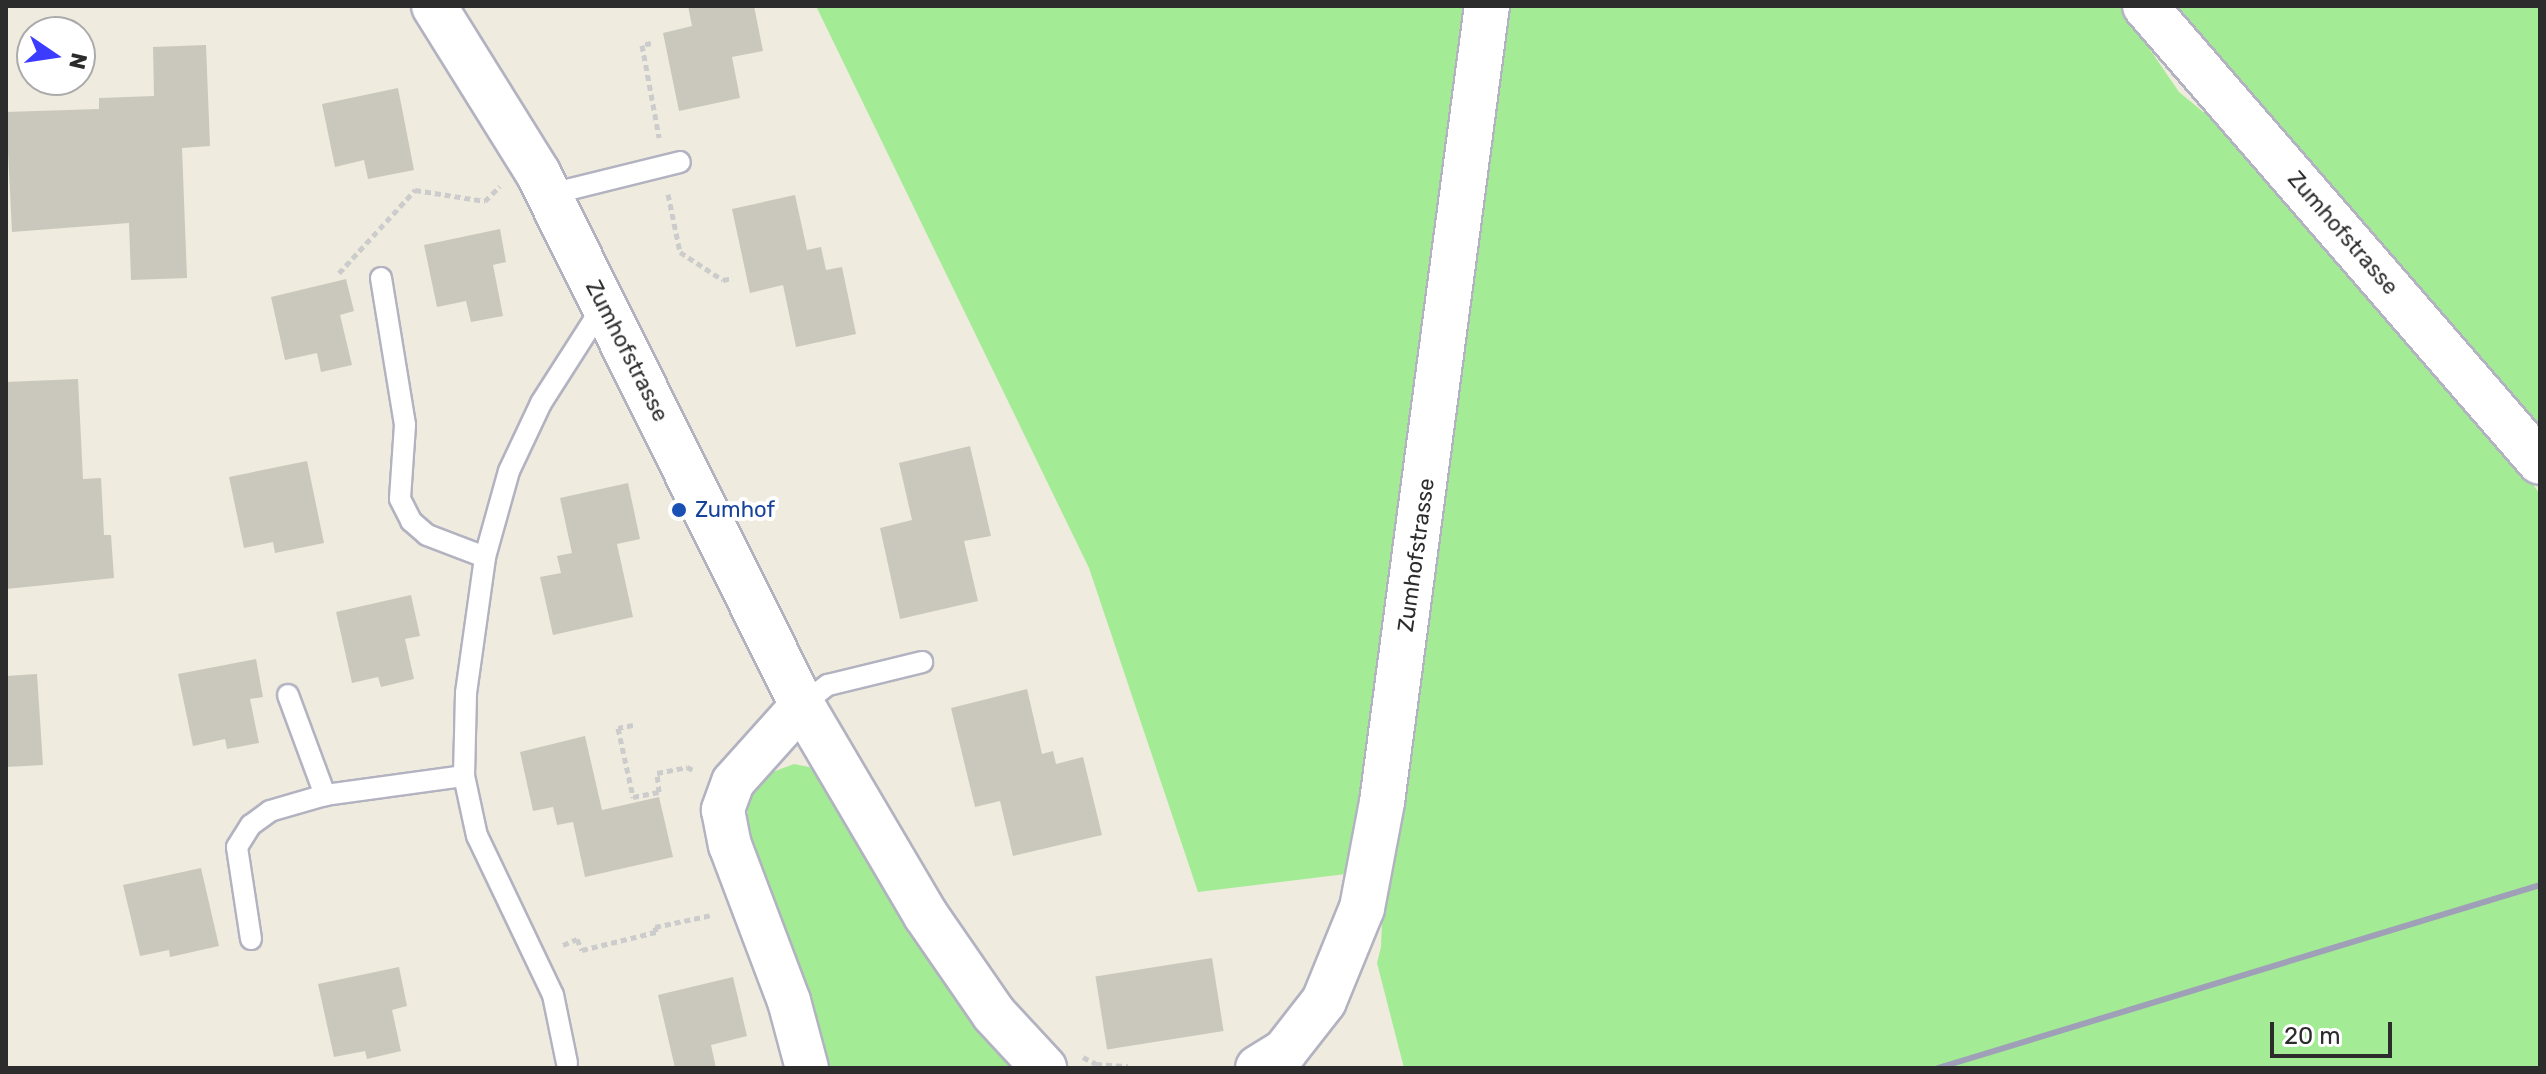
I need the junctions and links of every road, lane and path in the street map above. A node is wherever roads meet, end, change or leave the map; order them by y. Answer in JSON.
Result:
{"nodes":[{"id":1,"x":434,"y":6,"type":"edge"},
{"id":2,"x":1487,"y":6,"type":"edge"},
{"id":3,"x":2145,"y":6,"type":"edge"},
{"id":4,"x":680,"y":162,"type":"dead end"},
{"id":5,"x":506,"y":180,"type":"dead end"},
{"id":6,"x":552,"y":200,"type":"junction"},
{"id":7,"x":339,"y":273,"type":"dead end"},
{"id":8,"x":381,"y":278,"type":"dead end"},
{"id":9,"x":605,"y":309,"type":"junction"},
{"id":10,"x":2540,"y":462,"type":"edge"},
{"id":11,"x":485,"y":557,"type":"junction"},
{"id":12,"x":922,"y":662,"type":"dead end"},
{"id":13,"x":288,"y":695,"type":"dead end"},
{"id":14,"x":802,"y":705,"type":"junction"},
{"id":15,"x":633,"y":725,"type":"dead end"},
{"id":16,"x":699,"y":773,"type":"dead end"},
{"id":17,"x":464,"y":776,"type":"junction"},
{"id":18,"x":325,"y":795,"type":"junction"},
{"id":19,"x":723,"y":913,"type":"dead end"},
{"id":20,"x":251,"y":939,"type":"dead end"},
{"id":21,"x":556,"y":948,"type":"dead end"},
{"id":22,"x":1059,"y":1060,"type":"edge"},
{"id":23,"x":567,"y":1063,"type":"dead end"},
{"id":24,"x":1128,"y":1066,"type":"dead end"},
{"id":25,"x":807,"y":1068,"type":"edge"},
{"id":26,"x":1258,"y":1068,"type":"edge"}],
"edges":[{"from":1,"to":6,"type":"street","name":"Zumhofstrasse"},
{"from":2,"to":26,"type":"street","name":"Zumhofstrasse"},
{"from":3,"to":10,"type":"street","name":"Zumhofstrasse"},
{"from":4,"to":6,"type":"lane"},
{"from":5,"to":7,"type":"path"},
{"from":6,"to":9,"type":"street","name":"Zumhofstrasse"},
{"from":8,"to":11,"type":"lane"},
{"from":9,"to":11,"type":"lane"},
{"from":9,"to":14,"type":"street","name":"Zumhofstrasse"},
{"from":11,"to":17,"type":"lane"},
{"from":12,"to":14,"type":"lane"},
{"from":13,"to":18,"type":"lane"},
{"from":14,"to":22,"type":"street","name":"Zumhofstrasse"},
{"from":14,"to":25,"type":"street"},
{"from":15,"to":16,"type":"path"},
{"from":17,"to":18,"type":"lane"},
{"from":17,"to":23,"type":"lane"},
{"from":18,"to":20,"type":"lane"},
{"from":19,"to":21,"type":"path"},
{"from":22,"to":24,"type":"path"}]}
